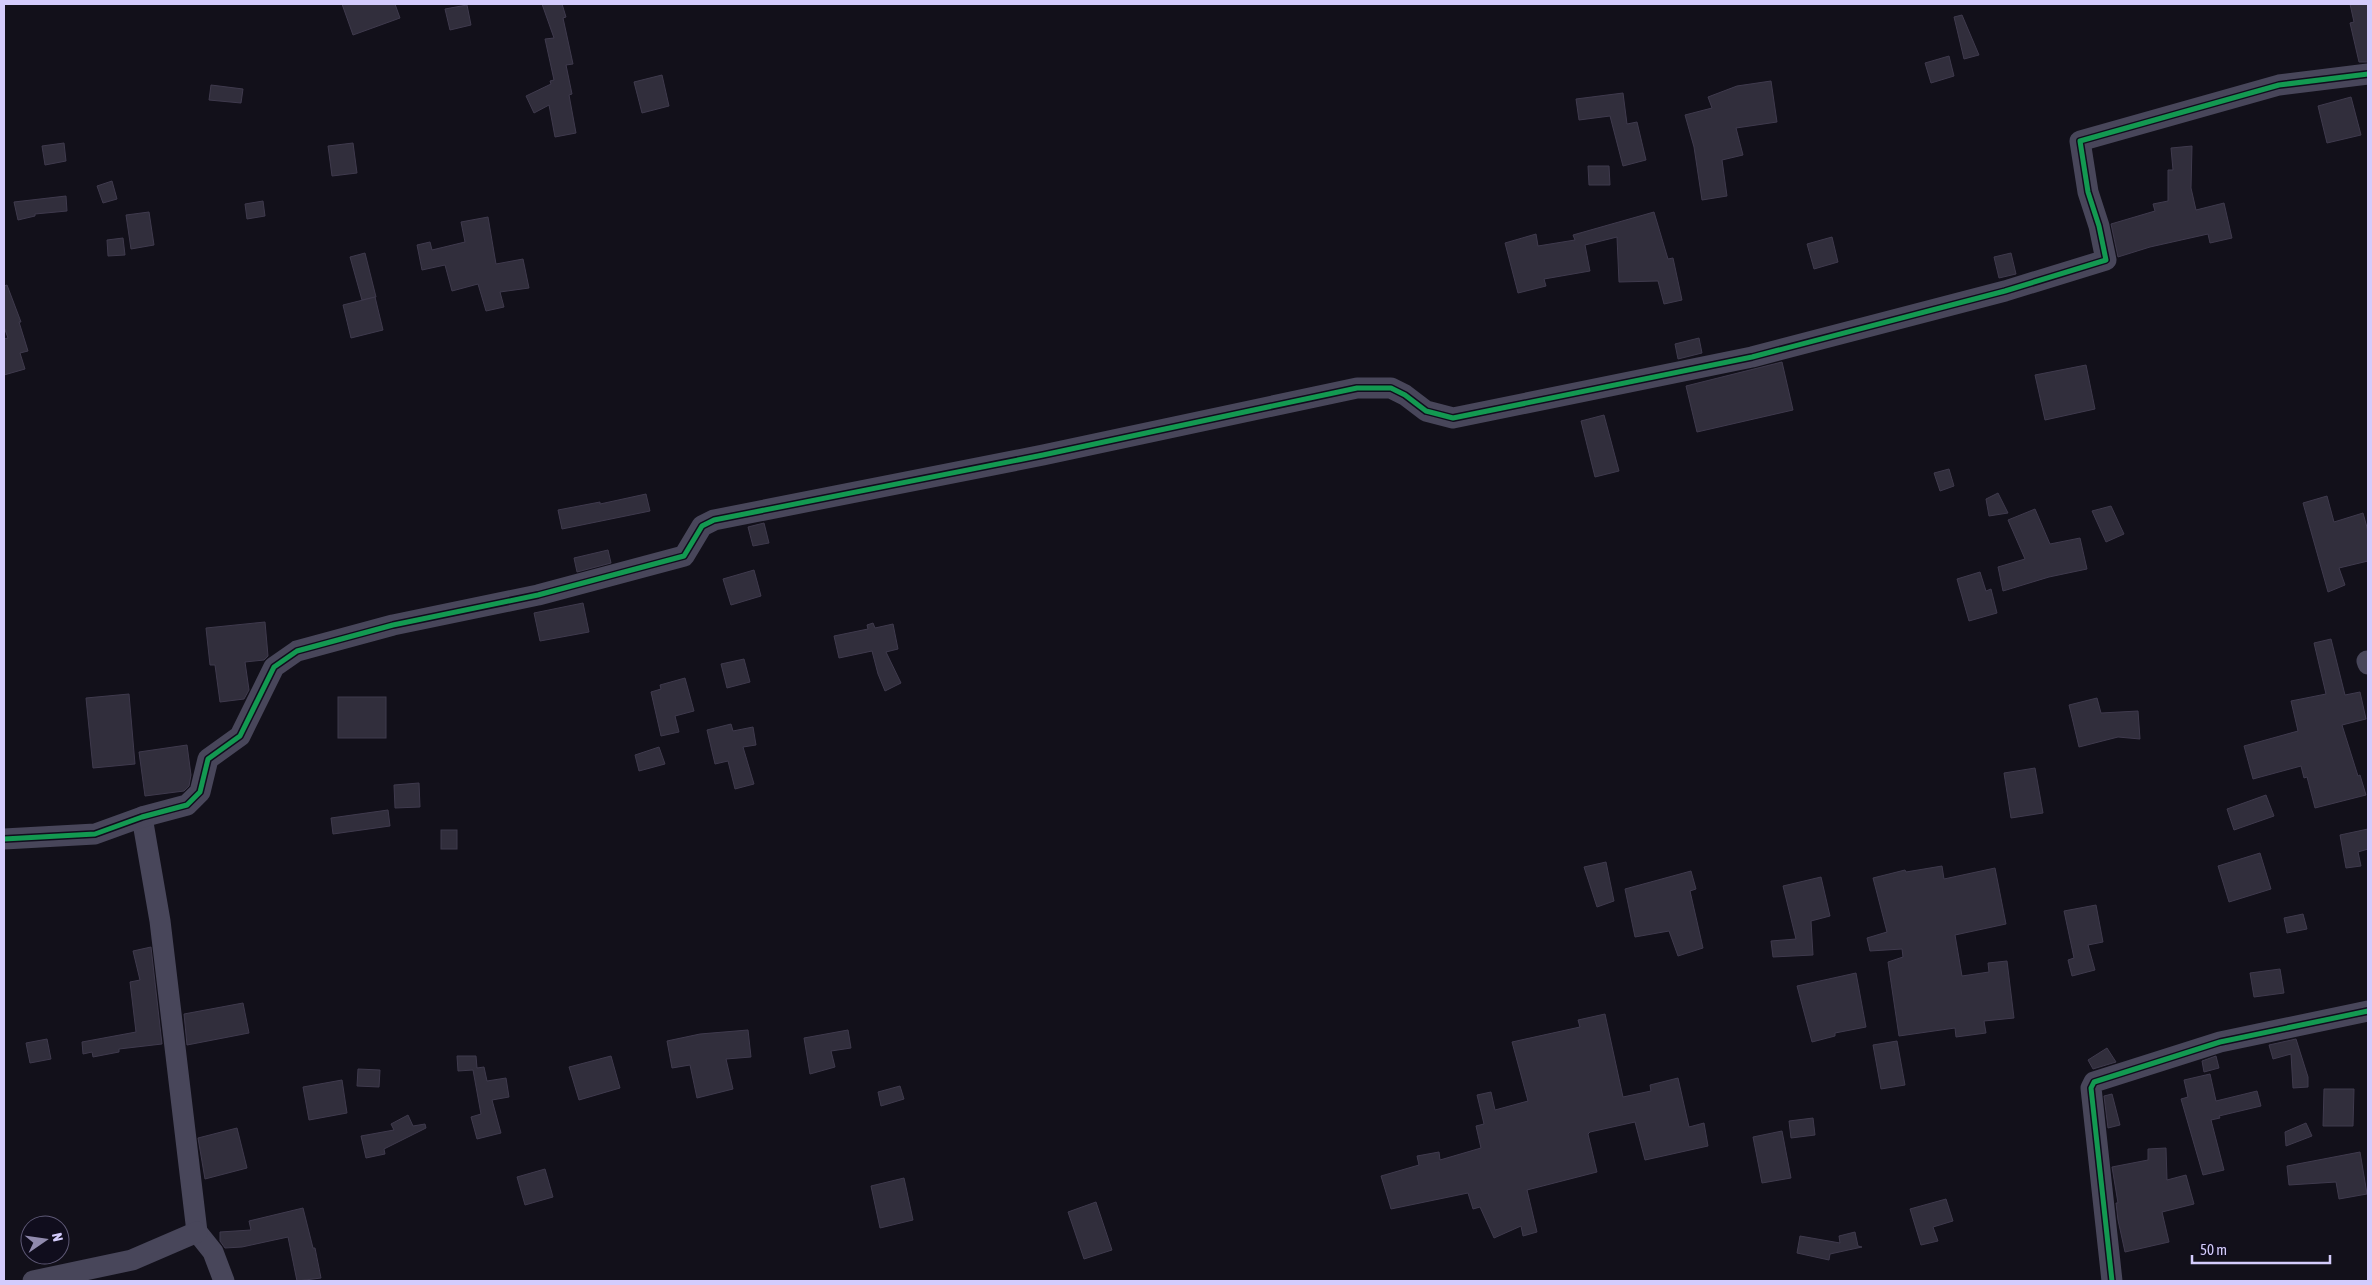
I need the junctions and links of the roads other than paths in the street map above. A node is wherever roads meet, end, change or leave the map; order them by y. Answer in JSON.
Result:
{"nodes":[{"id":1,"x":2368,"y":74,"type":"edge"},
{"id":2,"x":142,"y":817,"type":"junction"},
{"id":3,"x":4,"y":839,"type":"edge"},
{"id":4,"x":2368,"y":1011,"type":"edge"},
{"id":5,"x":197,"y":1232,"type":"junction"},
{"id":6,"x":33,"y":1281,"type":"edge"},
{"id":7,"x":224,"y":1281,"type":"edge"},
{"id":8,"x":2112,"y":1281,"type":"edge"}],
"edges":[{"from":1,"to":2,"type":"street"},
{"from":2,"to":3,"type":"street"},
{"from":2,"to":5,"type":"street"},
{"from":4,"to":8,"type":"street"},
{"from":5,"to":6,"type":"street"},
{"from":5,"to":7,"type":"street"}]}
